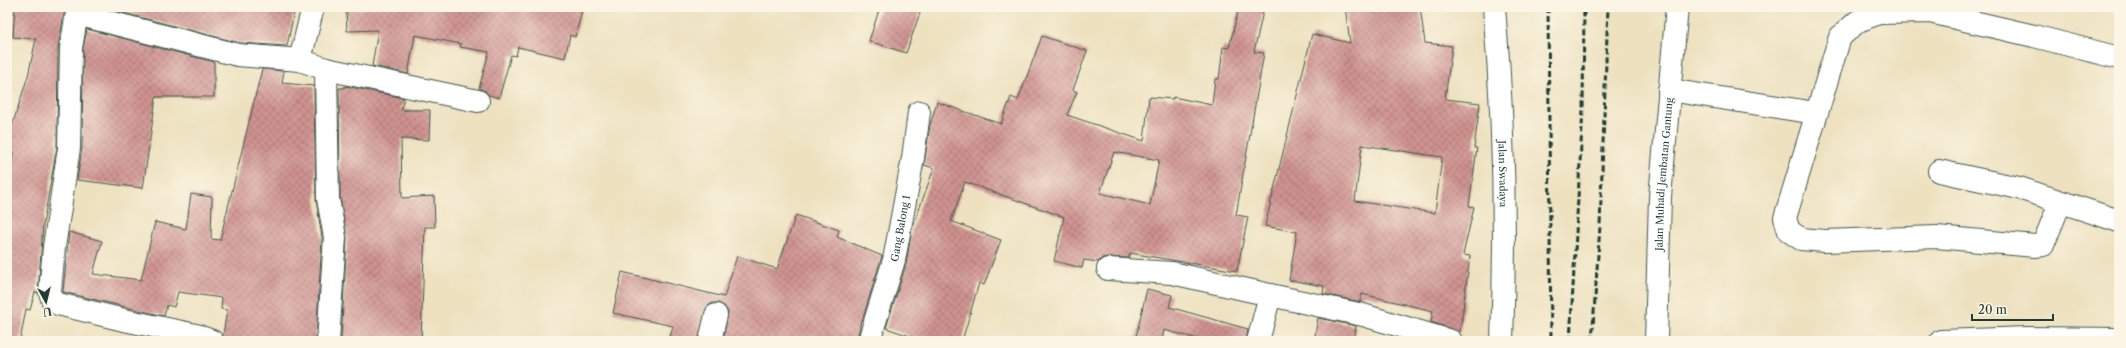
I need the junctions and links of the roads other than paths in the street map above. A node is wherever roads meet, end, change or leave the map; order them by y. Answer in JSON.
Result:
{"nodes":[{"id":1,"x":312,"y":7,"type":"edge"},
{"id":2,"x":1494,"y":7,"type":"edge"},
{"id":3,"x":1677,"y":7,"type":"edge"},
{"id":4,"x":77,"y":10,"type":"edge"},
{"id":5,"x":1929,"y":10,"type":"edge"},
{"id":6,"x":2119,"y":58,"type":"edge"},
{"id":7,"x":300,"y":60,"type":"junction"},
{"id":8,"x":326,"y":69,"type":"junction"},
{"id":9,"x":1669,"y":90,"type":"junction"},
{"id":10,"x":478,"y":101,"type":"dead end"},
{"id":11,"x":919,"y":112,"type":"dead end"},
{"id":12,"x":1816,"y":113,"type":"junction"},
{"id":13,"x":1939,"y":171,"type":"dead end"},
{"id":14,"x":2060,"y":202,"type":"junction"},
{"id":15,"x":2119,"y":222,"type":"edge"},
{"id":16,"x":1108,"y":268,"type":"dead end"},
{"id":17,"x":1270,"y":296,"type":"junction"},
{"id":18,"x":716,"y":315,"type":"dead end"},
{"id":19,"x":2119,"y":338,"type":"edge"},
{"id":20,"x":212,"y":341,"type":"edge"},
{"id":21,"x":328,"y":341,"type":"edge"},
{"id":22,"x":710,"y":341,"type":"edge"},
{"id":23,"x":869,"y":341,"type":"edge"},
{"id":24,"x":1258,"y":341,"type":"edge"},
{"id":25,"x":1451,"y":341,"type":"edge"},
{"id":26,"x":1502,"y":341,"type":"edge"},
{"id":27,"x":1656,"y":341,"type":"edge"},
{"id":28,"x":1941,"y":341,"type":"edge"},
{"id":29,"x":1945,"y":341,"type":"edge"}],
"edges":[{"from":1,"to":7,"type":"street"},
{"from":2,"to":26,"type":"street","name":"Jalan Swadaya"},
{"from":3,"to":9,"type":"street","name":"Jalan Muhadi Jembatan Gantung"},
{"from":4,"to":7,"type":"street"},
{"from":4,"to":20,"type":"street"},
{"from":5,"to":6,"type":"street"},
{"from":5,"to":12,"type":"street"},
{"from":7,"to":8,"type":"street"},
{"from":8,"to":10,"type":"street"},
{"from":8,"to":21,"type":"street"},
{"from":9,"to":12,"type":"street"},
{"from":9,"to":27,"type":"street","name":"Jalan Muhadi Jembatan Gantung"},
{"from":11,"to":23,"type":"street","name":"Gang Balong 1"},
{"from":12,"to":14,"type":"street"},
{"from":13,"to":14,"type":"street"},
{"from":14,"to":15,"type":"street"},
{"from":16,"to":17,"type":"street"},
{"from":17,"to":24,"type":"street"},
{"from":17,"to":25,"type":"street"},
{"from":18,"to":22,"type":"street"},
{"from":19,"to":29,"type":"street"},
{"from":28,"to":29,"type":"street"}]}
